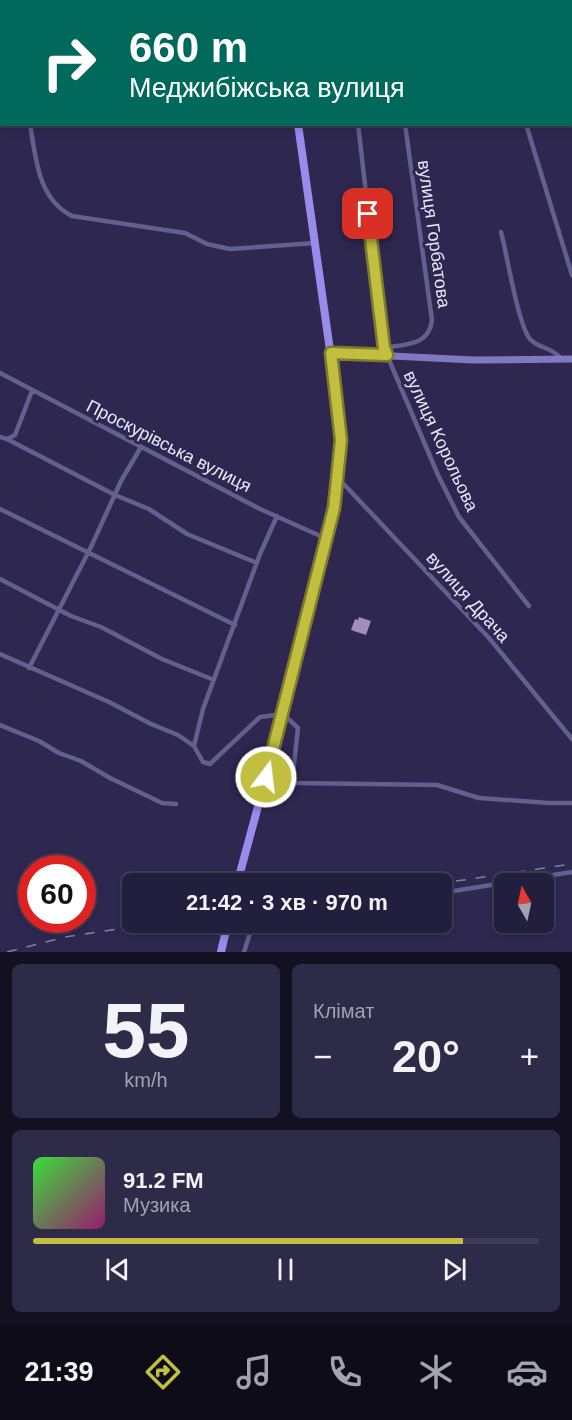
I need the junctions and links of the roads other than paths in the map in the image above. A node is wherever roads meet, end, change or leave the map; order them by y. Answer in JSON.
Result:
{"nodes":[{"id":1,"x":30,"y":126,"type":"edge"},
{"id":2,"x":298,"y":126,"type":"edge"},
{"id":3,"x":358,"y":126,"type":"edge"},
{"id":4,"x":405,"y":126,"type":"edge"},
{"id":5,"x":527,"y":126,"type":"edge"},
{"id":6,"x":501,"y":232,"type":"dead end"},
{"id":7,"x":316,"y":243,"type":"junction"},
{"id":8,"x":572,"y":275,"type":"edge"},
{"id":9,"x":386,"y":352,"type":"junction"},
{"id":10,"x":331,"y":353,"type":"junction"},
{"id":11,"x":561,"y":358,"type":"junction"},
{"id":12,"x":572,"y":358,"type":"edge"},
{"id":13,"x":0,"y":373,"type":"edge"},
{"id":14,"x":32,"y":391,"type":"junction"},
{"id":15,"x":0,"y":437,"type":"edge"},
{"id":16,"x":7,"y":439,"type":"junction"},
{"id":17,"x":141,"y":447,"type":"junction"},
{"id":18,"x":338,"y":478,"type":"junction"},
{"id":19,"x":115,"y":495,"type":"junction"},
{"id":20,"x":0,"y":509,"type":"edge"},
{"id":21,"x":277,"y":516,"type":"junction"},
{"id":22,"x":327,"y":539,"type":"junction"},
{"id":23,"x":88,"y":551,"type":"junction"},
{"id":24,"x":257,"y":563,"type":"junction"},
{"id":25,"x":0,"y":579,"type":"edge"},
{"id":26,"x":529,"y":606,"type":"dead end"},
{"id":27,"x":60,"y":609,"type":"junction"},
{"id":28,"x":236,"y":625,"type":"junction"},
{"id":29,"x":0,"y":654,"type":"edge"},
{"id":30,"x":29,"y":668,"type":"junction"},
{"id":31,"x":214,"y":680,"type":"junction"},
{"id":32,"x":283,"y":714,"type":"junction"},
{"id":33,"x":0,"y":725,"type":"edge"},
{"id":34,"x":572,"y":739,"type":"edge"},
{"id":35,"x":194,"y":746,"type":"junction"},
{"id":36,"x":572,"y":803,"type":"edge"},
{"id":37,"x":176,"y":804,"type":"dead end"},
{"id":38,"x":572,"y":872,"type":"edge"},
{"id":39,"x":240,"y":873,"type":"edge"},
{"id":40,"x":452,"y":891,"type":"edge"},
{"id":41,"x":225,"y":933,"type":"edge"},
{"id":42,"x":251,"y":933,"type":"edge"},
{"id":43,"x":221,"y":952,"type":"edge"},
{"id":44,"x":244,"y":952,"type":"edge"}],
"edges":[{"from":1,"to":7,"type":"street"},
{"from":2,"to":7,"type":"main road"},
{"from":3,"to":9,"type":"street","name":"вулиця Корольова"},
{"from":4,"to":9,"type":"street","name":"вулиця Горбатова"},
{"from":5,"to":8,"type":"street"},
{"from":6,"to":11,"type":"street"},
{"from":7,"to":10,"type":"main road"},
{"from":9,"to":10,"type":"main road"},
{"from":9,"to":11,"type":"main road"},
{"from":9,"to":26,"type":"street","name":"вулиця Корольова"},
{"from":10,"to":18,"type":"main road"},
{"from":11,"to":12,"type":"main road"},
{"from":13,"to":14,"type":"street","name":"Проскурівська вулиця"},
{"from":14,"to":16,"type":"street"},
{"from":14,"to":17,"type":"street","name":"Проскурівська вулиця"},
{"from":15,"to":16,"type":"street"},
{"from":16,"to":19,"type":"street"},
{"from":17,"to":19,"type":"street"},
{"from":17,"to":21,"type":"street","name":"Проскурівська вулиця"},
{"from":18,"to":22,"type":"main road"},
{"from":18,"to":34,"type":"street","name":"вулиця Драча"},
{"from":19,"to":23,"type":"street"},
{"from":19,"to":24,"type":"street"},
{"from":20,"to":23,"type":"street"},
{"from":21,"to":22,"type":"street","name":"Проскурівська вулиця"},
{"from":21,"to":24,"type":"street"},
{"from":22,"to":32,"type":"main road"},
{"from":23,"to":27,"type":"street"},
{"from":23,"to":28,"type":"street"},
{"from":24,"to":28,"type":"street"},
{"from":25,"to":27,"type":"street"},
{"from":27,"to":30,"type":"street"},
{"from":27,"to":31,"type":"street"},
{"from":28,"to":31,"type":"street"},
{"from":29,"to":30,"type":"street"},
{"from":30,"to":35,"type":"street"},
{"from":31,"to":35,"type":"street"},
{"from":32,"to":35,"type":"street"},
{"from":32,"to":36,"type":"street"},
{"from":32,"to":39,"type":"main road"},
{"from":33,"to":37,"type":"street"},
{"from":38,"to":40,"type":"street"},
{"from":41,"to":43,"type":"main road"},
{"from":42,"to":44,"type":"street"}]}
